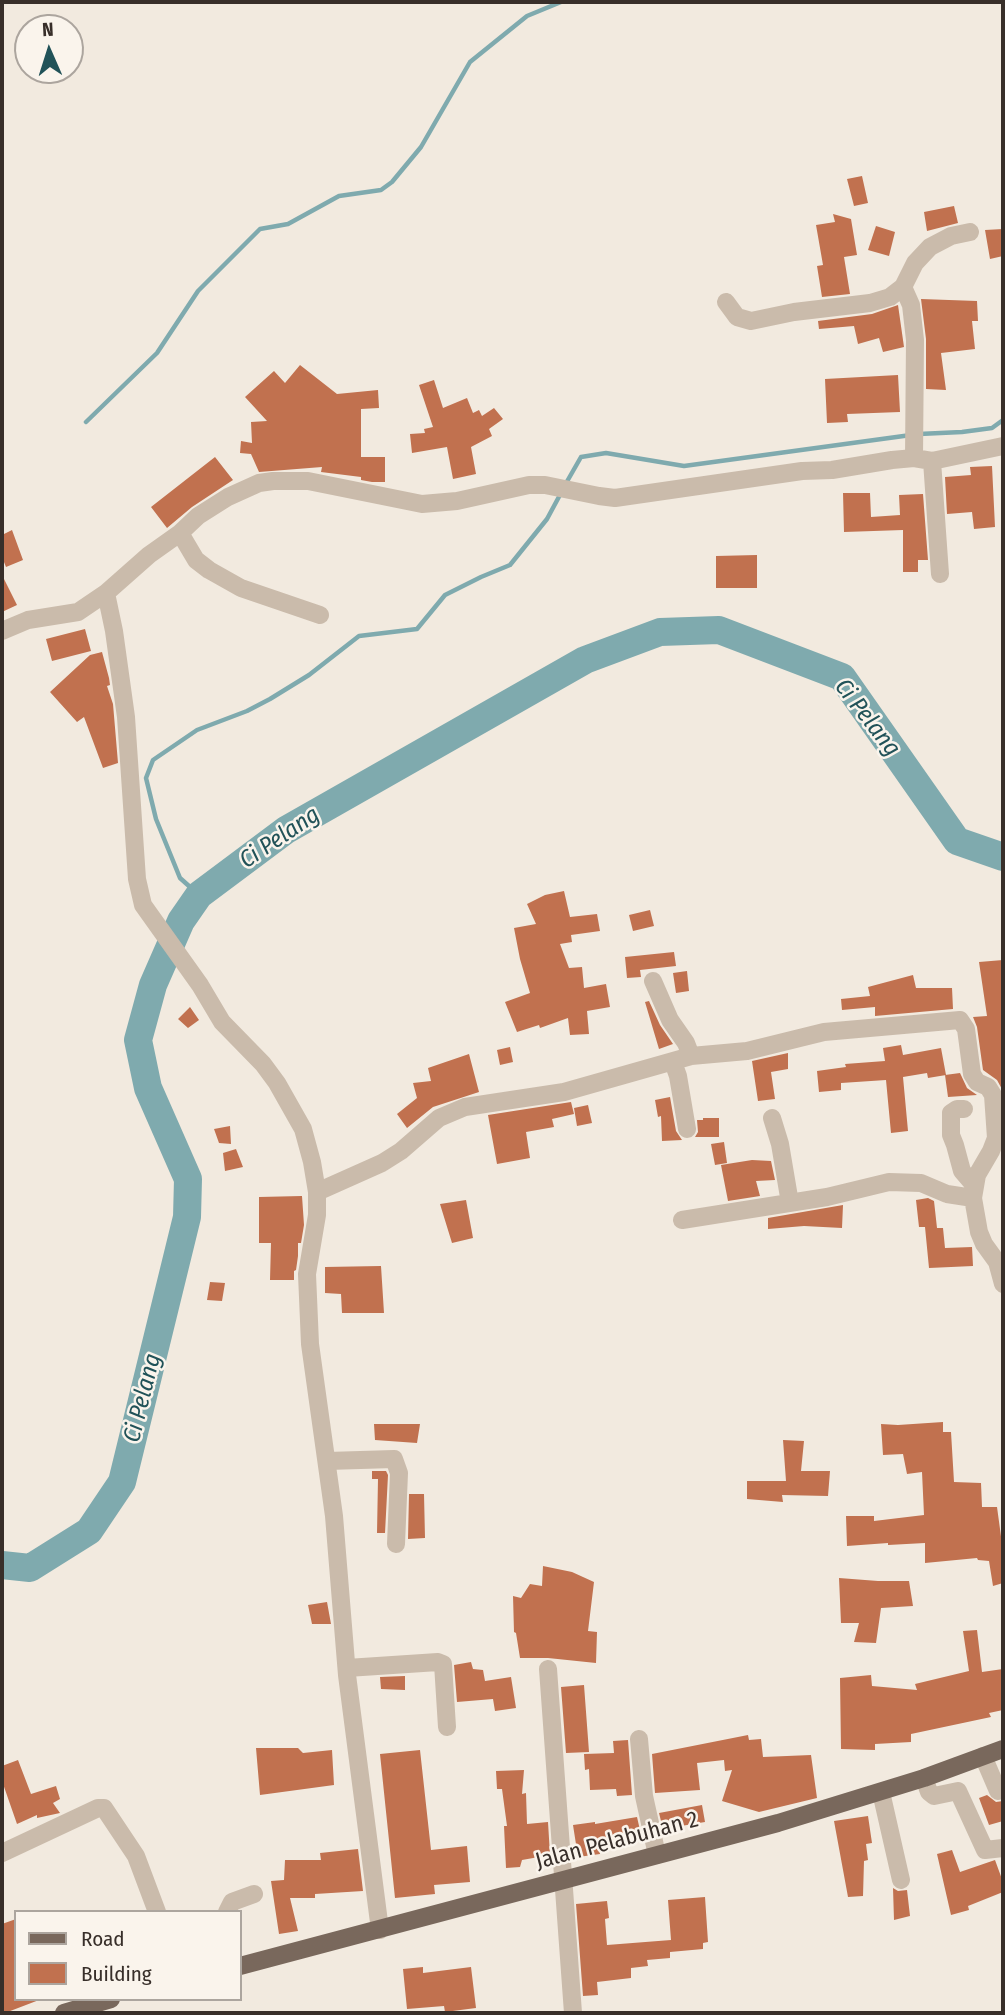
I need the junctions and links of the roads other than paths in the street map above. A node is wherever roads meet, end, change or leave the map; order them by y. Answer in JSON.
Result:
{"nodes":[{"id":1,"x":970,"y":232,"type":"dead end"},
{"id":2,"x":903,"y":287,"type":"junction"},
{"id":3,"x":726,"y":302,"type":"dead end"},
{"id":4,"x":1003,"y":446,"type":"edge"},
{"id":5,"x":914,"y":458,"type":"junction"},
{"id":6,"x":932,"y":461,"type":"junction"},
{"id":7,"x":180,"y":533,"type":"junction"},
{"id":8,"x":940,"y":574,"type":"dead end"},
{"id":9,"x":106,"y":593,"type":"junction"},
{"id":10,"x":320,"y":615,"type":"dead end"},
{"id":11,"x":2,"y":631,"type":"edge"},
{"id":12,"x":653,"y":981,"type":"dead end"},
{"id":13,"x":691,"y":1056,"type":"junction"},
{"id":14,"x":673,"y":1062,"type":"junction"},
{"id":15,"x":999,"y":1098,"type":"edge"},
{"id":16,"x":964,"y":1109,"type":"dead end"},
{"id":17,"x":772,"y":1118,"type":"dead end"},
{"id":18,"x":687,"y":1129,"type":"dead end"},
{"id":19,"x":317,"y":1192,"type":"junction"},
{"id":20,"x":974,"y":1192,"type":"junction"},
{"id":21,"x":790,"y":1203,"type":"junction"},
{"id":22,"x":681,"y":1220,"type":"dead end"},
{"id":23,"x":1002,"y":1272,"type":"edge"},
{"id":24,"x":327,"y":1461,"type":"junction"},
{"id":25,"x":396,"y":1544,"type":"dead end"},
{"id":26,"x":346,"y":1668,"type":"junction"},
{"id":27,"x":548,"y":1670,"type":"dead end"},
{"id":28,"x":447,"y":1727,"type":"dead end"},
{"id":29,"x":639,"y":1739,"type":"dead end"},
{"id":30,"x":1003,"y":1749,"type":"edge"},
{"id":31,"x":984,"y":1756,"type":"junction"},
{"id":32,"x":924,"y":1778,"type":"junction"},
{"id":33,"x":999,"y":1785,"type":"edge"},
{"id":34,"x":881,"y":1792,"type":"junction"},
{"id":35,"x":1003,"y":1849,"type":"edge"},
{"id":36,"x":2,"y":1853,"type":"edge"},
{"id":37,"x":657,"y":1855,"type":"junction"},
{"id":38,"x":563,"y":1880,"type":"junction"},
{"id":39,"x":901,"y":1881,"type":"dead end"},
{"id":40,"x":254,"y":1894,"type":"dead end"},
{"id":41,"x":156,"y":1910,"type":"edge"},
{"id":42,"x":228,"y":1910,"type":"edge"},
{"id":43,"x":380,"y":1930,"type":"junction"},
{"id":44,"x":242,"y":1965,"type":"edge"},
{"id":45,"x":104,"y":2001,"type":"edge"},
{"id":46,"x":64,"y":2013,"type":"edge"},
{"id":47,"x":573,"y":2013,"type":"edge"}],
"edges":[{"from":1,"to":2,"type":"street"},
{"from":2,"to":3,"type":"street"},
{"from":2,"to":5,"type":"street"},
{"from":4,"to":6,"type":"street"},
{"from":5,"to":6,"type":"street"},
{"from":5,"to":7,"type":"street"},
{"from":6,"to":8,"type":"street"},
{"from":7,"to":9,"type":"street"},
{"from":7,"to":10,"type":"street"},
{"from":9,"to":11,"type":"street"},
{"from":9,"to":19,"type":"street"},
{"from":12,"to":13,"type":"street"},
{"from":13,"to":14,"type":"street"},
{"from":13,"to":15,"type":"street"},
{"from":14,"to":18,"type":"street"},
{"from":14,"to":19,"type":"street"},
{"from":15,"to":20,"type":"street"},
{"from":16,"to":20,"type":"street"},
{"from":17,"to":21,"type":"street"},
{"from":19,"to":24,"type":"street"},
{"from":20,"to":21,"type":"street"},
{"from":20,"to":23,"type":"street"},
{"from":21,"to":22,"type":"street"},
{"from":24,"to":25,"type":"street"},
{"from":24,"to":26,"type":"street"},
{"from":26,"to":28,"type":"street"},
{"from":26,"to":43,"type":"street"},
{"from":27,"to":38,"type":"street"},
{"from":29,"to":37,"type":"street"},
{"from":30,"to":31,"type":"main road","name":"Jalan Pelabuhan 2"},
{"from":31,"to":32,"type":"main road","name":"Jalan Pelabuhan 2"},
{"from":31,"to":33,"type":"street"},
{"from":32,"to":34,"type":"main road","name":"Jalan Pelabuhan 2"},
{"from":32,"to":35,"type":"street"},
{"from":34,"to":37,"type":"main road","name":"Jalan Pelabuhan 2"},
{"from":34,"to":39,"type":"street"},
{"from":36,"to":41,"type":"street"},
{"from":37,"to":38,"type":"main road","name":"Jalan Pelabuhan 2"},
{"from":38,"to":43,"type":"main road","name":"Jalan Pelabuhan 2"},
{"from":38,"to":47,"type":"street"},
{"from":40,"to":42,"type":"street"},
{"from":43,"to":44,"type":"main road","name":"Jalan Pelabuhan 2"},
{"from":45,"to":46,"type":"main road"}]}
